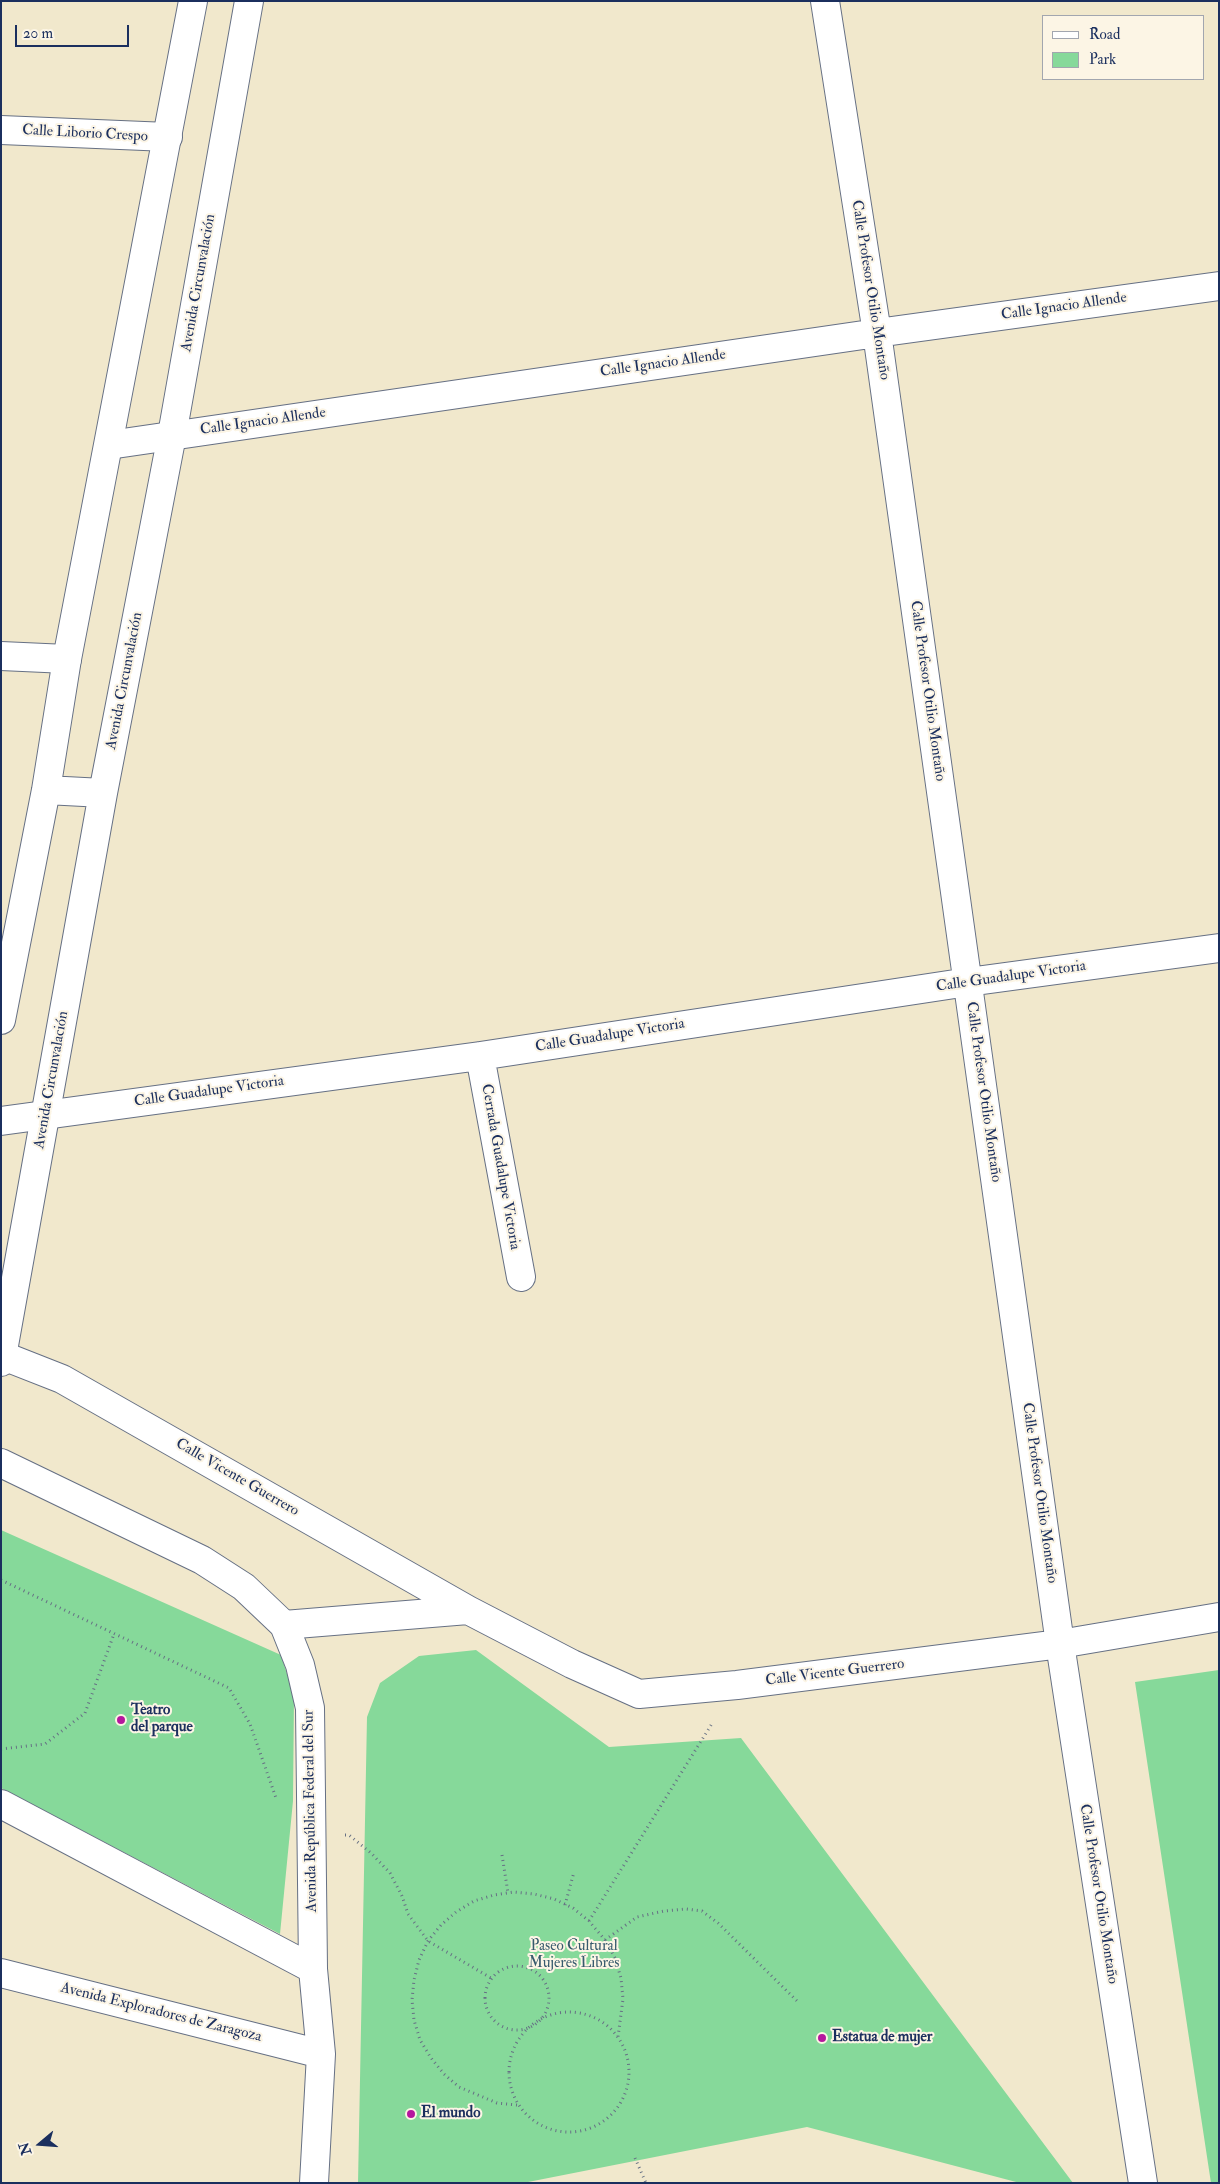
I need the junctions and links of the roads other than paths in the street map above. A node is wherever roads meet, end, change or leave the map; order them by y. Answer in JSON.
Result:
{"nodes":[{"id":1,"x":193,"y":1,"type":"edge"},
{"id":2,"x":249,"y":1,"type":"edge"},
{"id":3,"x":825,"y":1,"type":"edge"},
{"id":4,"x":1,"y":130,"type":"edge"},
{"id":5,"x":168,"y":137,"type":"junction"},
{"id":6,"x":1219,"y":286,"type":"edge"},
{"id":7,"x":877,"y":333,"type":"junction"},
{"id":8,"x":172,"y":435,"type":"junction"},
{"id":9,"x":109,"y":445,"type":"junction"},
{"id":10,"x":1,"y":656,"type":"edge"},
{"id":11,"x":67,"y":659,"type":"junction"},
{"id":12,"x":46,"y":790,"type":"junction"},
{"id":13,"x":103,"y":793,"type":"junction"},
{"id":14,"x":1219,"y":948,"type":"edge"},
{"id":15,"x":6,"y":966,"type":"edge"},
{"id":16,"x":968,"y":982,"type":"junction"},
{"id":17,"x":1,"y":1020,"type":"edge"},
{"id":18,"x":480,"y":1056,"type":"junction"},
{"id":19,"x":46,"y":1114,"type":"junction"},
{"id":20,"x":1,"y":1120,"type":"edge"},
{"id":21,"x":521,"y":1278,"type":"dead end"},
{"id":22,"x":2,"y":1357,"type":"edge"},
{"id":23,"x":1,"y":1463,"type":"edge"},
{"id":24,"x":468,"y":1610,"type":"junction"},
{"id":25,"x":1219,"y":1617,"type":"edge"},
{"id":26,"x":284,"y":1625,"type":"junction"},
{"id":27,"x":1060,"y":1644,"type":"junction"},
{"id":28,"x":1,"y":1804,"type":"edge"},
{"id":29,"x":313,"y":1969,"type":"junction"},
{"id":30,"x":1,"y":1973,"type":"edge"},
{"id":31,"x":321,"y":2054,"type":"junction"},
{"id":32,"x":314,"y":2183,"type":"edge"},
{"id":33,"x":1142,"y":2183,"type":"edge"}],
"edges":[{"from":1,"to":5,"type":"street"},
{"from":2,"to":8,"type":"street","name":"Avenida Circunvalación"},
{"from":3,"to":7,"type":"street","name":"Calle Profesor Otilio Montaño"},
{"from":4,"to":5,"type":"street","name":"Calle Liborio Crespo"},
{"from":5,"to":9,"type":"street"},
{"from":6,"to":7,"type":"street","name":"Calle Ignacio Allende"},
{"from":7,"to":8,"type":"street","name":"Calle Ignacio Allende"},
{"from":7,"to":16,"type":"street","name":"Calle Profesor Otilio Montaño"},
{"from":8,"to":9,"type":"street","name":"Calle Ignacio Allende"},
{"from":8,"to":13,"type":"street","name":"Avenida Circunvalación"},
{"from":9,"to":11,"type":"street"},
{"from":10,"to":11,"type":"street"},
{"from":11,"to":12,"type":"street"},
{"from":12,"to":13,"type":"street"},
{"from":12,"to":15,"type":"street"},
{"from":13,"to":19,"type":"street","name":"Avenida Circunvalación"},
{"from":14,"to":16,"type":"street","name":"Calle Guadalupe Victoria"},
{"from":15,"to":17,"type":"street"},
{"from":16,"to":18,"type":"street","name":"Calle Guadalupe Victoria"},
{"from":16,"to":27,"type":"street","name":"Calle Profesor Otilio Montaño"},
{"from":18,"to":19,"type":"street","name":"Calle Guadalupe Victoria"},
{"from":18,"to":21,"type":"street","name":"Cerrada Guadalupe Victoria"},
{"from":19,"to":20,"type":"street","name":"Calle Guadalupe Victoria"},
{"from":19,"to":22,"type":"street","name":"Avenida Circunvalación"},
{"from":22,"to":24,"type":"street","name":"Calle Vicente Guerrero"},
{"from":23,"to":26,"type":"street","name":"Avenida República Federal del Sur"},
{"from":24,"to":26,"type":"street"},
{"from":24,"to":27,"type":"street","name":"Calle Vicente Guerrero"},
{"from":25,"to":27,"type":"street","name":"Calle Vicente Guerrero"},
{"from":26,"to":29,"type":"street","name":"Avenida República Federal del Sur"},
{"from":27,"to":33,"type":"street","name":"Calle Profesor Otilio Montaño"},
{"from":28,"to":29,"type":"street"},
{"from":29,"to":31,"type":"street","name":"Avenida República Federal del Sur"},
{"from":30,"to":31,"type":"street","name":"Avenida Exploradores de Zaragoza"},
{"from":31,"to":32,"type":"street","name":"Avenida República Federal del Sur"}]}
